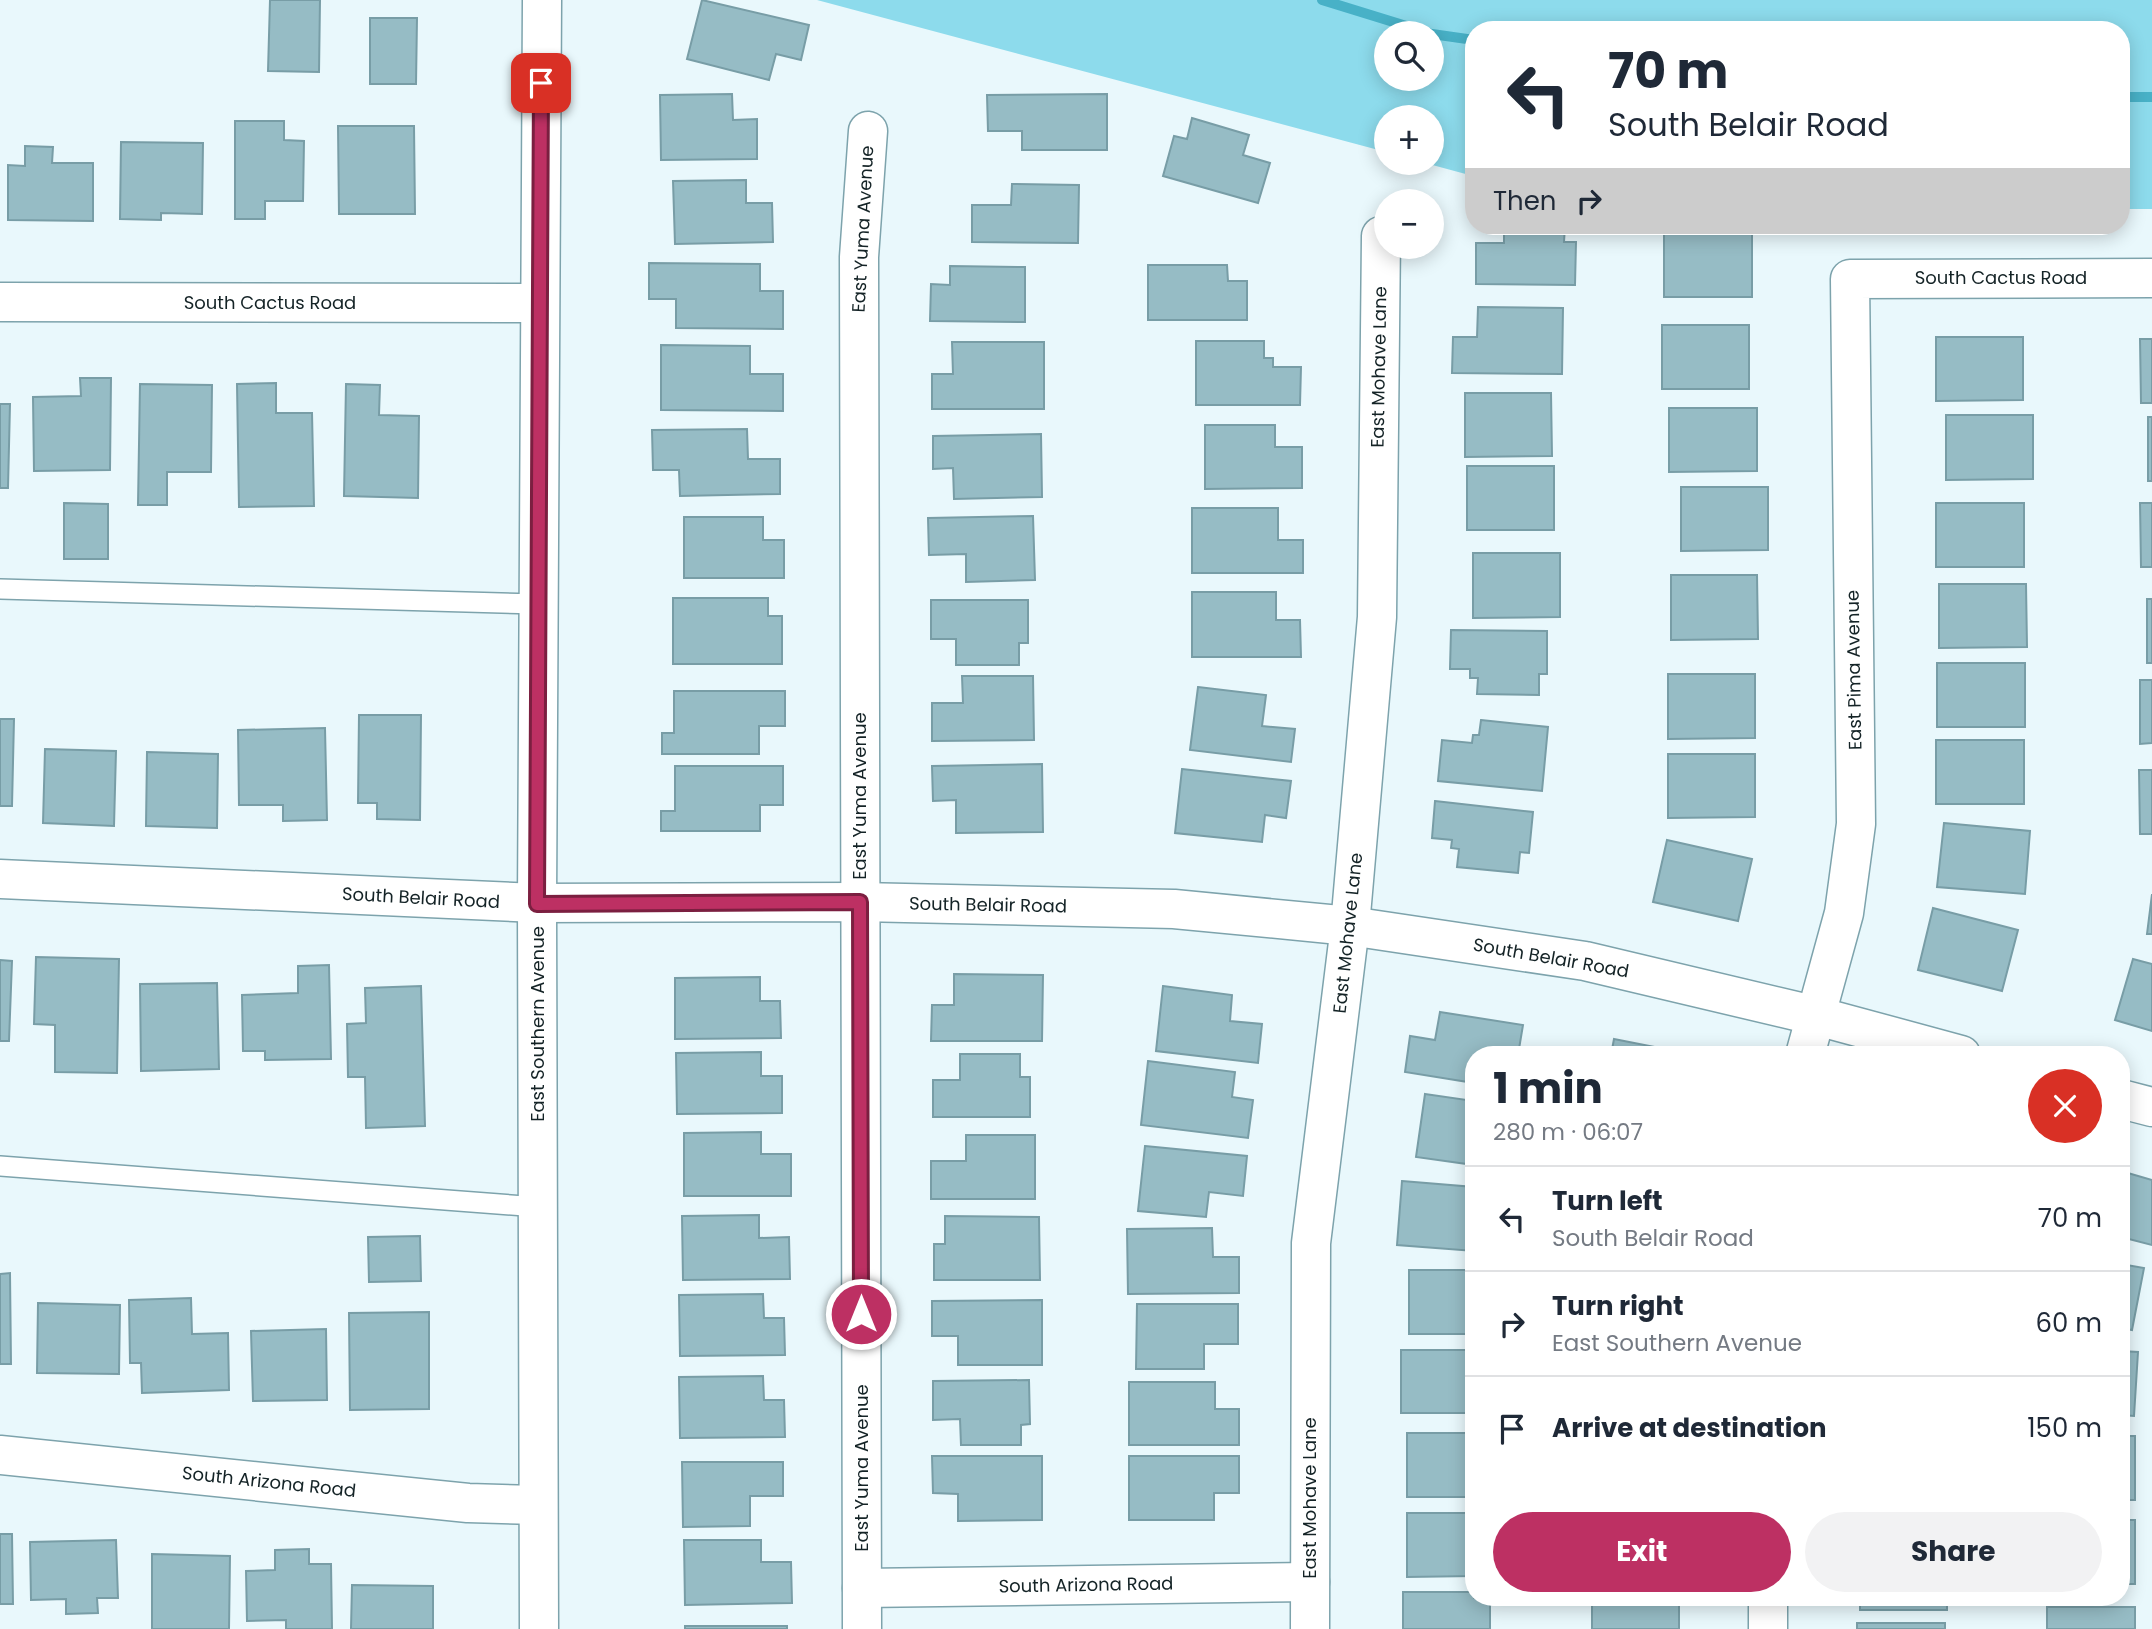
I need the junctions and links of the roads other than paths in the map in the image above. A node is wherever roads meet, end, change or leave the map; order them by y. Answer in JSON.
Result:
{"nodes":[{"id":1,"x":542,"y":0,"type":"edge"},
{"id":2,"x":868,"y":131,"type":"dead end"},
{"id":3,"x":1381,"y":259,"type":"edge"},
{"id":4,"x":2152,"y":278,"type":"edge"},
{"id":5,"x":1850,"y":279,"type":"joint"},
{"id":6,"x":0,"y":302,"type":"edge"},
{"id":7,"x":539,"y":303,"type":"junction"},
{"id":8,"x":0,"y":589,"type":"edge"},
{"id":9,"x":538,"y":604,"type":"junction"},
{"id":10,"x":0,"y":879,"type":"edge"},
{"id":11,"x":860,"y":902,"type":"junction"},
{"id":12,"x":537,"y":904,"type":"junction"},
{"id":13,"x":1350,"y":926,"type":"junction"},
{"id":14,"x":1817,"y":1016,"type":"junction"},
{"id":15,"x":1808,"y":1046,"type":"edge"},
{"id":16,"x":1928,"y":1046,"type":"edge"},
{"id":17,"x":2130,"y":1101,"type":"edge"},
{"id":18,"x":2152,"y":1107,"type":"edge"},
{"id":19,"x":0,"y":1166,"type":"edge"},
{"id":20,"x":538,"y":1207,"type":"junction"},
{"id":21,"x":0,"y":1455,"type":"edge"},
{"id":22,"x":538,"y":1505,"type":"junction"},
{"id":23,"x":1310,"y":1583,"type":"junction"},
{"id":24,"x":862,"y":1588,"type":"junction"},
{"id":25,"x":1768,"y":1606,"type":"edge"},
{"id":26,"x":539,"y":1629,"type":"edge"},
{"id":27,"x":862,"y":1629,"type":"edge"},
{"id":28,"x":1310,"y":1629,"type":"edge"},
{"id":29,"x":1768,"y":1629,"type":"edge"}],
"edges":[{"from":1,"to":7,"type":"street","name":"East Southern Avenue"},
{"from":2,"to":11,"type":"street","name":"East Yuma Avenue"},
{"from":3,"to":13,"type":"street","name":"East Mohave Lane"},
{"from":4,"to":5,"type":"street","name":"South Cactus Road"},
{"from":5,"to":14,"type":"street","name":"East Pima Avenue"},
{"from":6,"to":7,"type":"street","name":"South Cactus Road"},
{"from":7,"to":9,"type":"street","name":"East Southern Avenue"},
{"from":8,"to":9,"type":"lane"},
{"from":9,"to":12,"type":"street","name":"East Southern Avenue"},
{"from":10,"to":12,"type":"street","name":"South Belair Road"},
{"from":11,"to":12,"type":"street","name":"South Belair Road"},
{"from":11,"to":13,"type":"street","name":"South Belair Road"},
{"from":11,"to":24,"type":"street","name":"East Yuma Avenue"},
{"from":12,"to":20,"type":"street","name":"East Southern Avenue"},
{"from":13,"to":14,"type":"street","name":"South Belair Road"},
{"from":13,"to":23,"type":"street","name":"East Mohave Lane"},
{"from":14,"to":15,"type":"street","name":"East Pima Avenue"},
{"from":14,"to":16,"type":"street","name":"South Belair Road"},
{"from":17,"to":18,"type":"street"},
{"from":19,"to":20,"type":"lane"},
{"from":20,"to":22,"type":"street","name":"East Southern Avenue"},
{"from":21,"to":22,"type":"street","name":"South Arizona Road"},
{"from":22,"to":26,"type":"street","name":"East Southern Avenue"},
{"from":23,"to":24,"type":"street","name":"South Arizona Road"},
{"from":23,"to":28,"type":"street","name":"East Mohave Lane"},
{"from":24,"to":27,"type":"street","name":"East Yuma Avenue"},
{"from":25,"to":29,"type":"street"}]}
